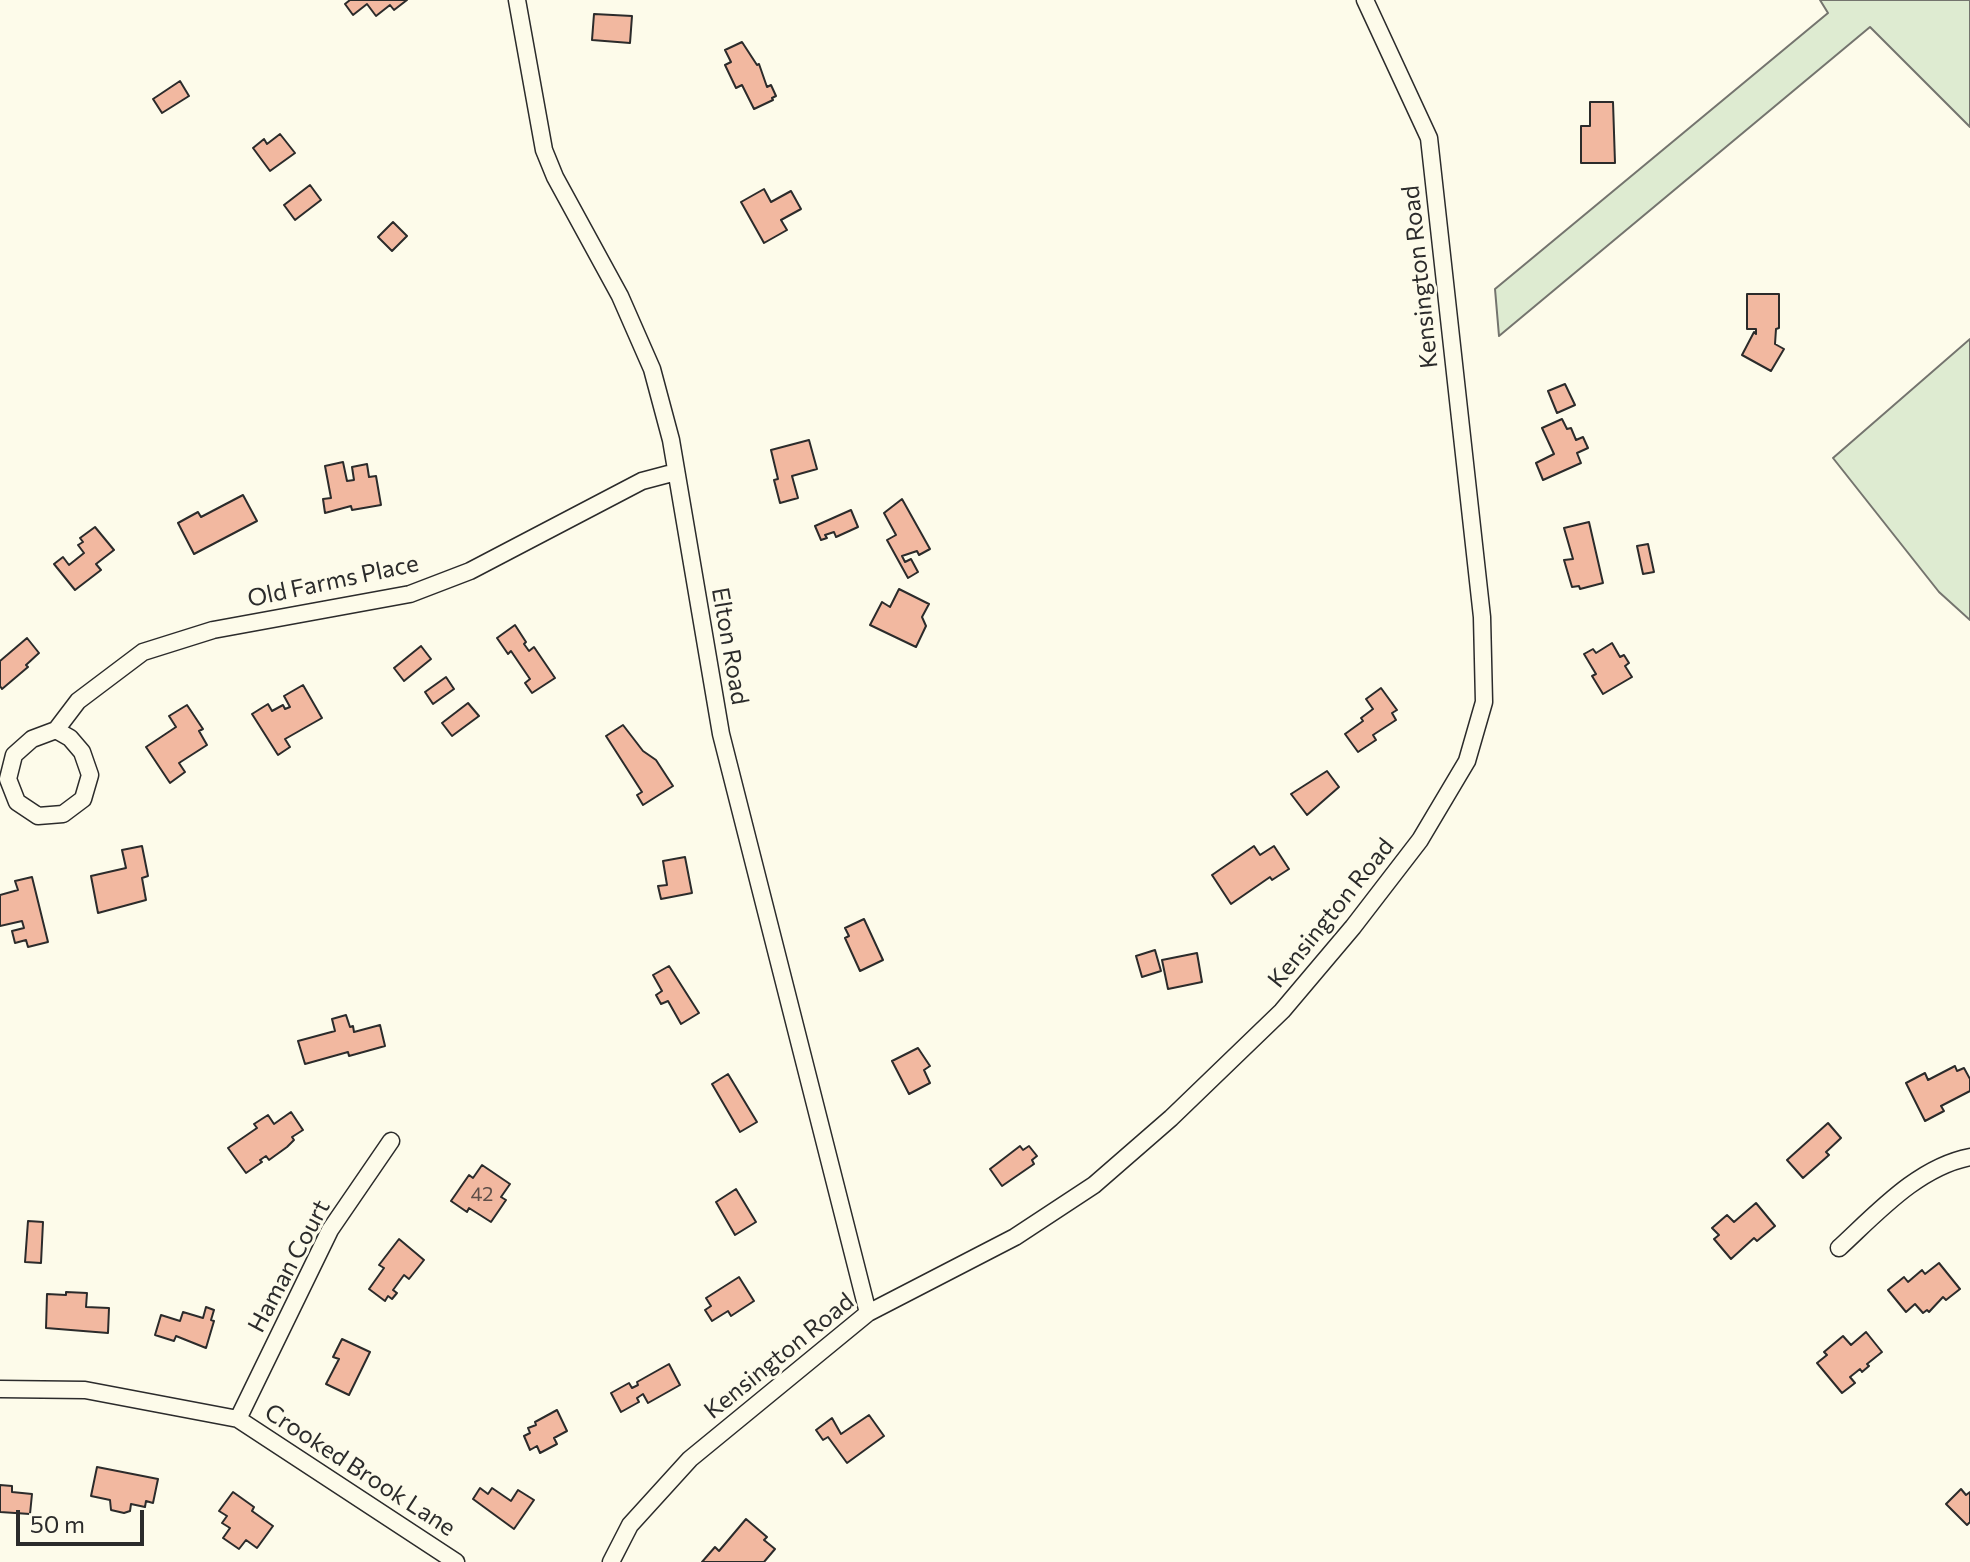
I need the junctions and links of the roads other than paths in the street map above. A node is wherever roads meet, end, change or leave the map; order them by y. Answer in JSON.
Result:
{"nodes":[{"id":1,"x":517,"y":0,"type":"edge"},
{"id":2,"x":1365,"y":0,"type":"edge"},
{"id":3,"x":676,"y":472,"type":"junction"},
{"id":4,"x":56,"y":730,"type":"junction"},
{"id":5,"x":391,"y":1141,"type":"dead end"},
{"id":6,"x":1970,"y":1157,"type":"edge"},
{"id":7,"x":1839,"y":1248,"type":"dead end"},
{"id":8,"x":868,"y":1313,"type":"junction"},
{"id":9,"x":0,"y":1389,"type":"edge"},
{"id":10,"x":238,"y":1419,"type":"junction"},
{"id":11,"x":456,"y":1562,"type":"edge"},
{"id":12,"x":611,"y":1562,"type":"edge"}],
"edges":[{"from":1,"to":3,"type":"street","name":"Elton Road"},
{"from":2,"to":8,"type":"street","name":"Kensington Road"},
{"from":3,"to":4,"type":"street","name":"Old Farms Place"},
{"from":3,"to":8,"type":"street","name":"Elton Road"},
{"from":4,"to":4,"type":"street","name":"Old Farms Place"},
{"from":5,"to":10,"type":"street","name":"Haman Court"},
{"from":6,"to":7,"type":"street"},
{"from":8,"to":12,"type":"street","name":"Kensington Road"},
{"from":9,"to":10,"type":"street","name":"Crooked Brook Lane"},
{"from":10,"to":11,"type":"street","name":"Crooked Brook Lane"}]}
